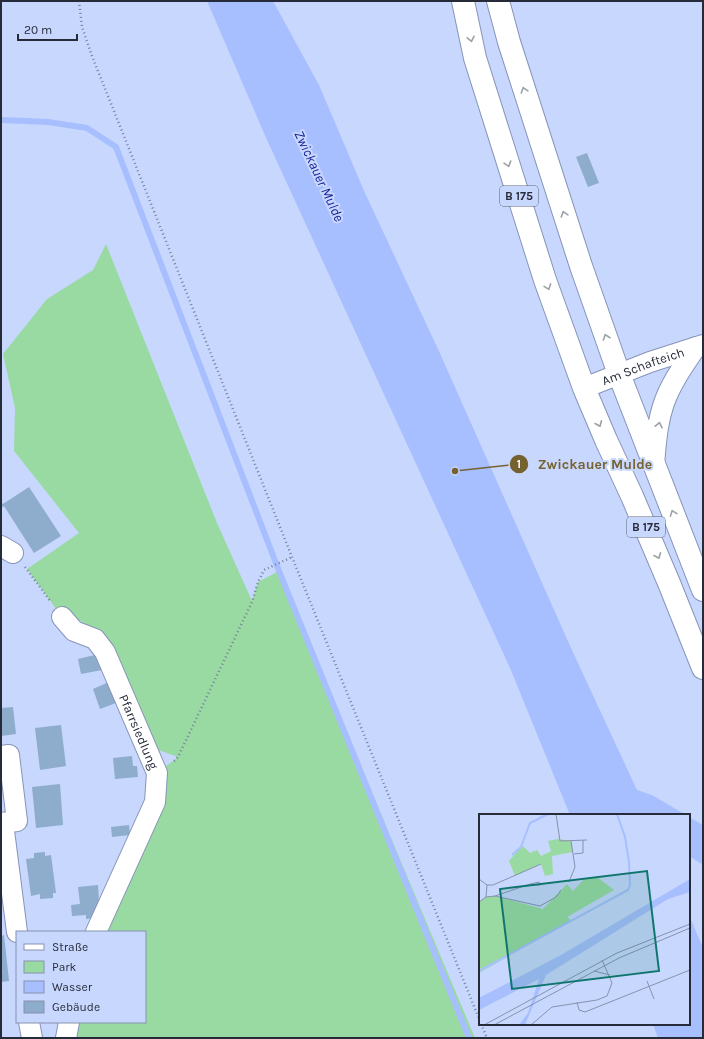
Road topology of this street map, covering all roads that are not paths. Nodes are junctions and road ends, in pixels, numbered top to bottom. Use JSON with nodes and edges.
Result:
{"nodes":[{"id":1,"x":463,"y":1,"type":"edge"},
{"id":2,"x":498,"y":1,"type":"edge"},
{"id":3,"x":699,"y":346,"type":"edge"},
{"id":4,"x":619,"y":374,"type":"junction"},
{"id":5,"x":584,"y":388,"type":"junction"},
{"id":6,"x":654,"y":464,"type":"junction"},
{"id":7,"x":703,"y":590,"type":"edge"},
{"id":8,"x":62,"y":617,"type":"road end"},
{"id":9,"x":703,"y":668,"type":"edge"},
{"id":10,"x":1,"y":756,"type":"edge"},
{"id":11,"x":2,"y":823,"type":"edge"},
{"id":12,"x":17,"y":931,"type":"edge"},
{"id":13,"x":96,"y":931,"type":"edge"},
{"id":14,"x":29,"y":1023,"type":"edge"},
{"id":15,"x":69,"y":1023,"type":"edge"},
{"id":16,"x":32,"y":1038,"type":"edge"},
{"id":17,"x":66,"y":1038,"type":"edge"}],
"edges":[{"from":1,"to":5,"type":"main road","number":"B 175","one_way":true},
{"from":4,"to":2,"type":"main road","number":"B 175","one_way":true},
{"from":3,"to":4,"type":"street","name":"Am Schafteich"},
{"from":6,"to":3,"type":"street","one_way":true},
{"from":4,"to":5,"type":"street","name":"Am Schafteich"},
{"from":4,"to":6,"type":"main road","number":"B 175"},
{"from":5,"to":9,"type":"main road","number":"B 175","one_way":true},
{"from":7,"to":6,"type":"main road","number":"B 175","one_way":true},
{"from":8,"to":13,"type":"street","name":"Pfarrsiedlung"},
{"from":10,"to":11,"type":"street"},
{"from":11,"to":12,"type":"street"},
{"from":14,"to":16,"type":"street"},
{"from":15,"to":17,"type":"street"}]}
